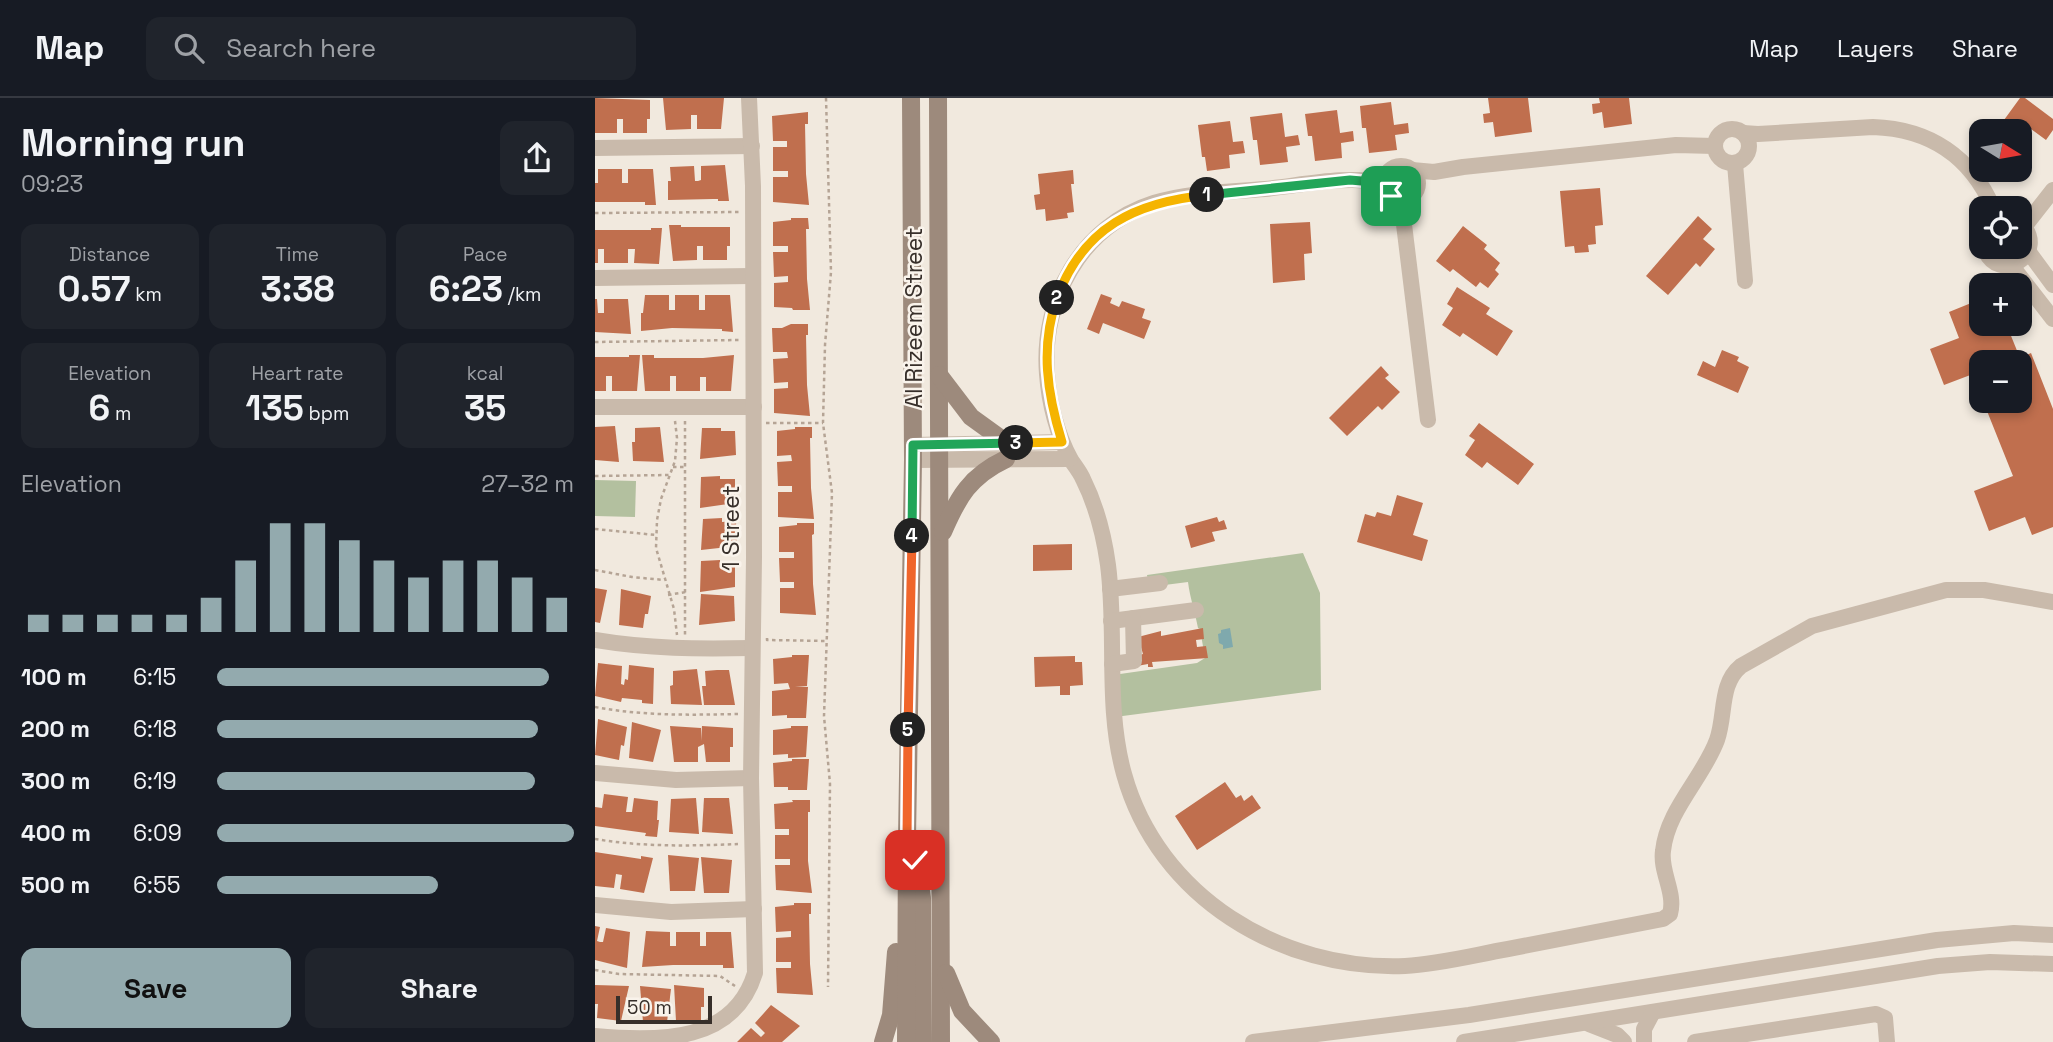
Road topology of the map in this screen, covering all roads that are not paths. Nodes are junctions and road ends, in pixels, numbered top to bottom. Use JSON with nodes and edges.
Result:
{"nodes":[{"id":1,"x":749,"y":98,"type":"edge"},
{"id":2,"x":911,"y":98,"type":"edge"},
{"id":3,"x":938,"y":98,"type":"edge"},
{"id":4,"x":1746,"y":141,"type":"junction"},
{"id":5,"x":752,"y":146,"type":"junction"},
{"id":6,"x":1714,"y":146,"type":"junction"},
{"id":7,"x":595,"y":148,"type":"edge"},
{"id":8,"x":1735,"y":163,"type":"junction"},
{"id":9,"x":1412,"y":170,"type":"junction"},
{"id":10,"x":1441,"y":171,"type":"junction"},
{"id":11,"x":1385,"y":183,"type":"junction"},
{"id":12,"x":1417,"y":187,"type":"junction"},
{"id":13,"x":2053,"y":190,"type":"edge"},
{"id":14,"x":1988,"y":196,"type":"edge"},
{"id":15,"x":1401,"y":200,"type":"junction"},
{"id":16,"x":2032,"y":214,"type":"edge"},
{"id":17,"x":2032,"y":256,"type":"edge"},
{"id":18,"x":1991,"y":259,"type":"edge"},
{"id":19,"x":2023,"y":259,"type":"edge"},
{"id":20,"x":2011,"y":265,"type":"junction"},
{"id":21,"x":751,"y":276,"type":"junction"},
{"id":22,"x":595,"y":278,"type":"edge"},
{"id":23,"x":1745,"y":281,"type":"dead end"},
{"id":24,"x":2053,"y":285,"type":"edge"},
{"id":25,"x":2053,"y":319,"type":"edge"},
{"id":26,"x":939,"y":375,"type":"junction"},
{"id":27,"x":595,"y":407,"type":"edge"},
{"id":28,"x":754,"y":407,"type":"junction"},
{"id":29,"x":1429,"y":420,"type":"dead end"},
{"id":30,"x":1062,"y":442,"type":"junction"},
{"id":31,"x":1007,"y":451,"type":"junction"},
{"id":32,"x":913,"y":452,"type":"junction"},
{"id":33,"x":938,"y":452,"type":"junction"},
{"id":34,"x":1070,"y":459,"type":"junction"},
{"id":35,"x":940,"y":538,"type":"junction"},
{"id":36,"x":1160,"y":583,"type":"dead end"},
{"id":37,"x":1110,"y":589,"type":"junction"},
{"id":38,"x":2053,"y":602,"type":"edge"},
{"id":39,"x":1196,"y":610,"type":"dead end"},
{"id":40,"x":1133,"y":618,"type":"junction"},
{"id":41,"x":1111,"y":621,"type":"junction"},
{"id":42,"x":595,"y":640,"type":"edge"},
{"id":43,"x":752,"y":648,"type":"junction"},
{"id":44,"x":1111,"y":664,"type":"junction"},
{"id":45,"x":595,"y":773,"type":"edge"},
{"id":46,"x":751,"y":778,"type":"junction"},
{"id":47,"x":907,"y":839,"type":"junction"},
{"id":48,"x":595,"y":905,"type":"edge"},
{"id":49,"x":754,"y":909,"type":"junction"},
{"id":50,"x":906,"y":934,"type":"junction"},
{"id":51,"x":2053,"y":935,"type":"edge"},
{"id":52,"x":940,"y":956,"type":"junction"},
{"id":53,"x":2053,"y":964,"type":"edge"},
{"id":54,"x":1653,"y":1012,"type":"junction"},
{"id":55,"x":1587,"y":1023,"type":"junction"},
{"id":56,"x":595,"y":1036,"type":"edge"},
{"id":57,"x":883,"y":1042,"type":"edge"},
{"id":58,"x":906,"y":1042,"type":"edge"},
{"id":59,"x":923,"y":1042,"type":"edge"},
{"id":60,"x":941,"y":1042,"type":"edge"},
{"id":61,"x":991,"y":1042,"type":"edge"},
{"id":62,"x":1253,"y":1042,"type":"edge"},
{"id":63,"x":1465,"y":1042,"type":"edge"},
{"id":64,"x":1623,"y":1042,"type":"edge"},
{"id":65,"x":1644,"y":1042,"type":"edge"},
{"id":66,"x":1695,"y":1042,"type":"edge"},
{"id":67,"x":1887,"y":1042,"type":"edge"}],
"edges":[{"from":1,"to":5,"type":"street","name":"1 Street"},
{"from":2,"to":32,"type":"street","name":"Al Rizeem Street"},
{"from":3,"to":26,"type":"street","name":"Al Rizeem Street"},
{"from":4,"to":6,"type":"street"},
{"from":4,"to":8,"type":"street"},
{"from":4,"to":14,"type":"street"},
{"from":5,"to":7,"type":"street"},
{"from":5,"to":21,"type":"street","name":"1 Street"},
{"from":6,"to":8,"type":"street"},
{"from":6,"to":10,"type":"street"},
{"from":8,"to":23,"type":"street"},
{"from":9,"to":10,"type":"street"},
{"from":9,"to":11,"type":"street"},
{"from":9,"to":12,"type":"street"},
{"from":10,"to":12,"type":"street"},
{"from":11,"to":15,"type":"street"},
{"from":11,"to":30,"type":"street"},
{"from":12,"to":15,"type":"street"},
{"from":13,"to":16,"type":"street"},
{"from":15,"to":29,"type":"street"},
{"from":17,"to":24,"type":"street"},
{"from":18,"to":20,"type":"street"},
{"from":19,"to":20,"type":"street"},
{"from":20,"to":25,"type":"street"},
{"from":21,"to":22,"type":"street"},
{"from":21,"to":28,"type":"street","name":"1 Street"},
{"from":26,"to":31,"type":"street"},
{"from":26,"to":33,"type":"street","name":"Al Rizeem Street"},
{"from":27,"to":28,"type":"street"},
{"from":28,"to":43,"type":"street","name":"1 Street"},
{"from":30,"to":31,"type":"street"},
{"from":30,"to":34,"type":"street"},
{"from":31,"to":33,"type":"street"},
{"from":31,"to":34,"type":"street"},
{"from":31,"to":35,"type":"street"},
{"from":32,"to":33,"type":"street"},
{"from":32,"to":47,"type":"street","name":"Al Rizeem Street"},
{"from":33,"to":35,"type":"street","name":"Al Rizeem Street"},
{"from":34,"to":37,"type":"street"},
{"from":35,"to":52,"type":"street","name":"Al Rizeem Street"},
{"from":36,"to":37,"type":"street"},
{"from":37,"to":41,"type":"street"},
{"from":38,"to":44,"type":"street"},
{"from":39,"to":40,"type":"street"},
{"from":40,"to":41,"type":"street"},
{"from":40,"to":44,"type":"street"},
{"from":41,"to":44,"type":"street"},
{"from":42,"to":43,"type":"street"},
{"from":43,"to":46,"type":"street","name":"1 Street"},
{"from":45,"to":46,"type":"street"},
{"from":46,"to":49,"type":"street","name":"1 Street"},
{"from":47,"to":50,"type":"street","name":"Al Rizeem Street"},
{"from":47,"to":59,"type":"street"},
{"from":48,"to":49,"type":"street"},
{"from":49,"to":56,"type":"street","name":"1 Street"},
{"from":50,"to":57,"type":"street"},
{"from":50,"to":58,"type":"street","name":"Al Rizeem Street"},
{"from":51,"to":62,"type":"street"},
{"from":52,"to":60,"type":"street","name":"Al Rizeem Street"},
{"from":52,"to":61,"type":"street"},
{"from":53,"to":54,"type":"street"},
{"from":54,"to":55,"type":"street"},
{"from":54,"to":65,"type":"street"},
{"from":55,"to":63,"type":"street"},
{"from":55,"to":64,"type":"street"},
{"from":66,"to":67,"type":"street"}]}
